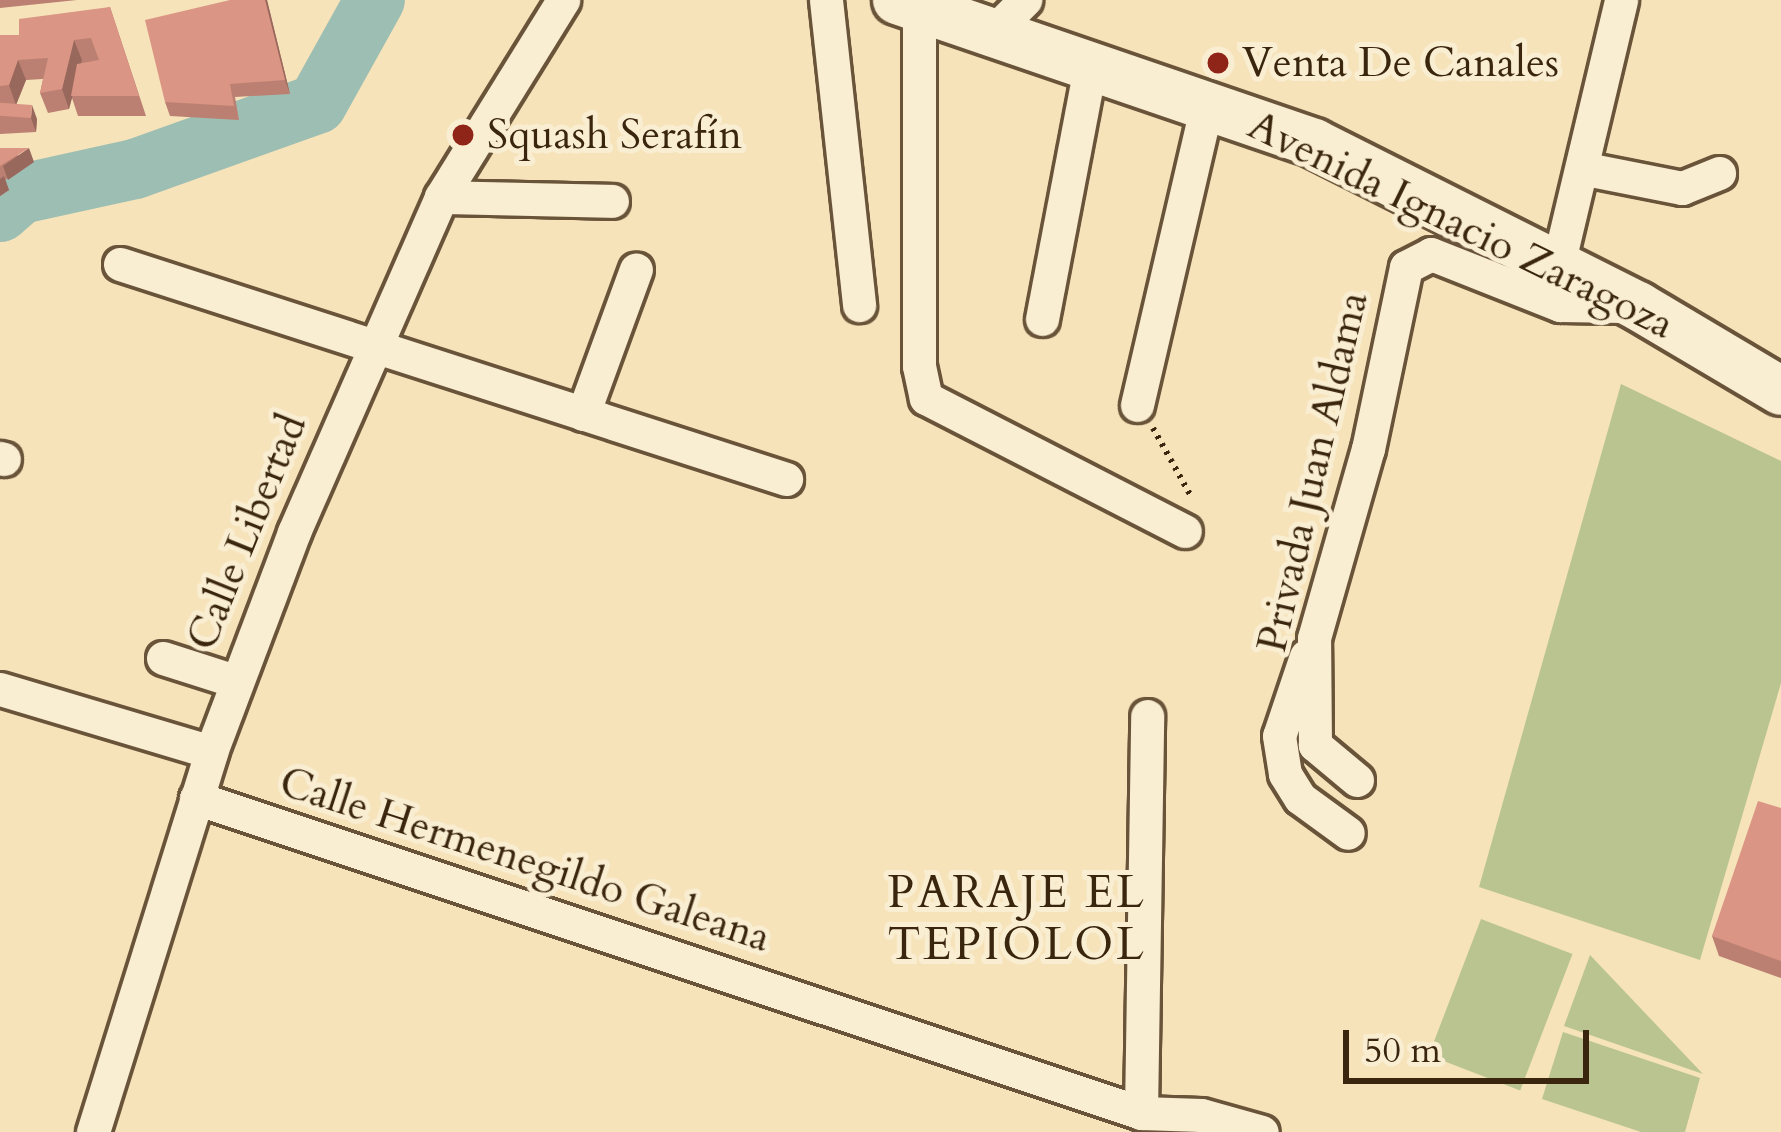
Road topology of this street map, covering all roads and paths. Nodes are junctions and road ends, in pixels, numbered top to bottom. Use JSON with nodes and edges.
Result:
{"nodes":[{"id":1,"x":563,"y":0,"type":"edge"},
{"id":2,"x":826,"y":0,"type":"edge"},
{"id":3,"x":1621,"y":0,"type":"edge"},
{"id":4,"x":908,"y":3,"type":"edge"},
{"id":5,"x":1011,"y":14,"type":"edge"},
{"id":6,"x":1090,"y":61,"type":"junction"},
{"id":7,"x":1207,"y":105,"type":"junction"},
{"id":8,"x":1586,"y":169,"type":"junction"},
{"id":9,"x":1719,"y":173,"type":"dead end"},
{"id":10,"x":441,"y":197,"type":"junction"},
{"id":11,"x":612,"y":201,"type":"dead end"},
{"id":12,"x":120,"y":264,"type":"dead end"},
{"id":13,"x":1558,"y":265,"type":"junction"},
{"id":14,"x":636,"y":269,"type":"dead end"},
{"id":15,"x":859,"y":305,"type":"dead end"},
{"id":16,"x":1638,"y":306,"type":"junction"},
{"id":17,"x":1042,"y":320,"type":"dead end"},
{"id":18,"x":375,"y":341,"type":"junction"},
{"id":19,"x":1781,"y":391,"type":"edge"},
{"id":20,"x":1138,"y":405,"type":"joint"},
{"id":21,"x":584,"y":414,"type":"junction"},
{"id":22,"x":786,"y":479,"type":"dead end"},
{"id":23,"x":1194,"y":489,"type":"dead end"},
{"id":24,"x":1185,"y":531,"type":"dead end"},
{"id":25,"x":1314,"y":638,"type":"junction"},
{"id":26,"x":163,"y":658,"type":"dead end"},
{"id":27,"x":235,"y":681,"type":"junction"},
{"id":28,"x":0,"y":689,"type":"edge"},
{"id":29,"x":1147,"y":716,"type":"dead end"},
{"id":30,"x":211,"y":752,"type":"junction"},
{"id":31,"x":1357,"y":780,"type":"dead end"},
{"id":32,"x":196,"y":798,"type":"junction"},
{"id":33,"x":1348,"y":833,"type":"dead end"},
{"id":34,"x":1141,"y":1113,"type":"junction"},
{"id":35,"x":1199,"y":1124,"type":"edge"},
{"id":36,"x":93,"y":1132,"type":"edge"},
{"id":37,"x":1262,"y":1132,"type":"edge"}],
"edges":[{"from":1,"to":10,"type":"street","name":"Calle Libertad"},
{"from":2,"to":15,"type":"street"},
{"from":3,"to":8,"type":"street"},
{"from":4,"to":5,"type":"street","name":"Avenida Ignacio Zaragoza"},
{"from":4,"to":24,"type":"street"},
{"from":5,"to":6,"type":"street","name":"Avenida Ignacio Zaragoza"},
{"from":6,"to":7,"type":"street","name":"Avenida Ignacio Zaragoza"},
{"from":6,"to":17,"type":"street"},
{"from":7,"to":13,"type":"street","name":"Avenida Ignacio Zaragoza"},
{"from":7,"to":20,"type":"street"},
{"from":8,"to":9,"type":"street"},
{"from":8,"to":13,"type":"street"},
{"from":10,"to":11,"type":"street"},
{"from":10,"to":18,"type":"street","name":"Calle Libertad"},
{"from":12,"to":18,"type":"street"},
{"from":13,"to":16,"type":"street","name":"Avenida Ignacio Zaragoza"},
{"from":14,"to":21,"type":"street"},
{"from":16,"to":19,"type":"street","name":"Avenida Ignacio Zaragoza"},
{"from":16,"to":25,"type":"street","name":"Privada Juan Aldama"},
{"from":18,"to":21,"type":"street"},
{"from":18,"to":27,"type":"street","name":"Calle Libertad"},
{"from":20,"to":23,"type":"path"},
{"from":21,"to":22,"type":"street"},
{"from":25,"to":31,"type":"street","name":"Privada Juan Aldama"},
{"from":25,"to":33,"type":"street"},
{"from":26,"to":27,"type":"street"},
{"from":27,"to":30,"type":"street","name":"Calle Libertad"},
{"from":28,"to":30,"type":"street"},
{"from":29,"to":34,"type":"street"},
{"from":30,"to":32,"type":"street","name":"Calle Libertad"},
{"from":32,"to":34,"type":"street","name":"Calle Hermenegildo Galeana"},
{"from":32,"to":36,"type":"street","name":"Calle Libertad"},
{"from":34,"to":35,"type":"street","name":"Calle Hermenegildo Galeana"},
{"from":35,"to":37,"type":"street","name":"Calle Hermenegildo Galeana"}]}
